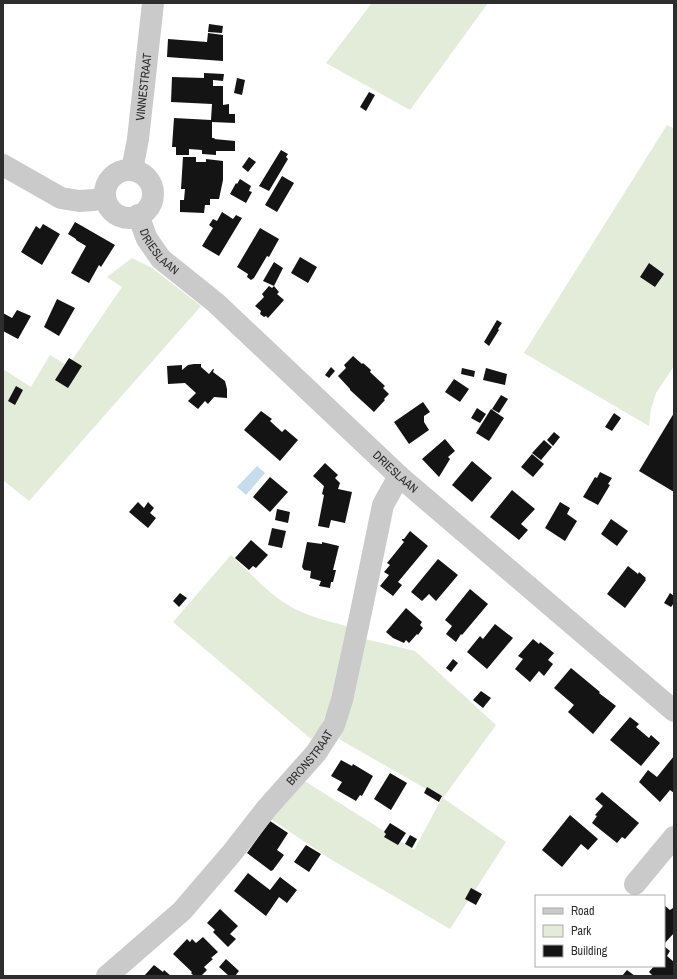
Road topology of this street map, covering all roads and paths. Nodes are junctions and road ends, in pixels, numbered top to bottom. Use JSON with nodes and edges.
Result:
{"nodes":[{"id":1,"x":153,"y":3,"type":"edge"},
{"id":2,"x":3,"y":165,"type":"edge"},
{"id":3,"x":132,"y":170,"type":"junction"},
{"id":4,"x":105,"y":197,"type":"junction"},
{"id":5,"x":138,"y":215,"type":"junction"},
{"id":6,"x":399,"y":476,"type":"junction"},
{"id":7,"x":674,"y":711,"type":"edge"},
{"id":8,"x":674,"y":837,"type":"edge"},
{"id":9,"x":635,"y":884,"type":"dead end"},
{"id":10,"x":107,"y":976,"type":"edge"}],
"edges":[{"from":1,"to":3,"type":"street","name":"VINNESTRAAT"},
{"from":2,"to":4,"type":"street"},
{"from":3,"to":4,"type":"street"},
{"from":3,"to":5,"type":"street"},
{"from":4,"to":5,"type":"street"},
{"from":5,"to":6,"type":"street","name":"DRIESLAAN"},
{"from":6,"to":7,"type":"street","name":"DRIESLAAN"},
{"from":6,"to":10,"type":"street","name":"BRONSTRAAT"},
{"from":8,"to":9,"type":"street"}]}
